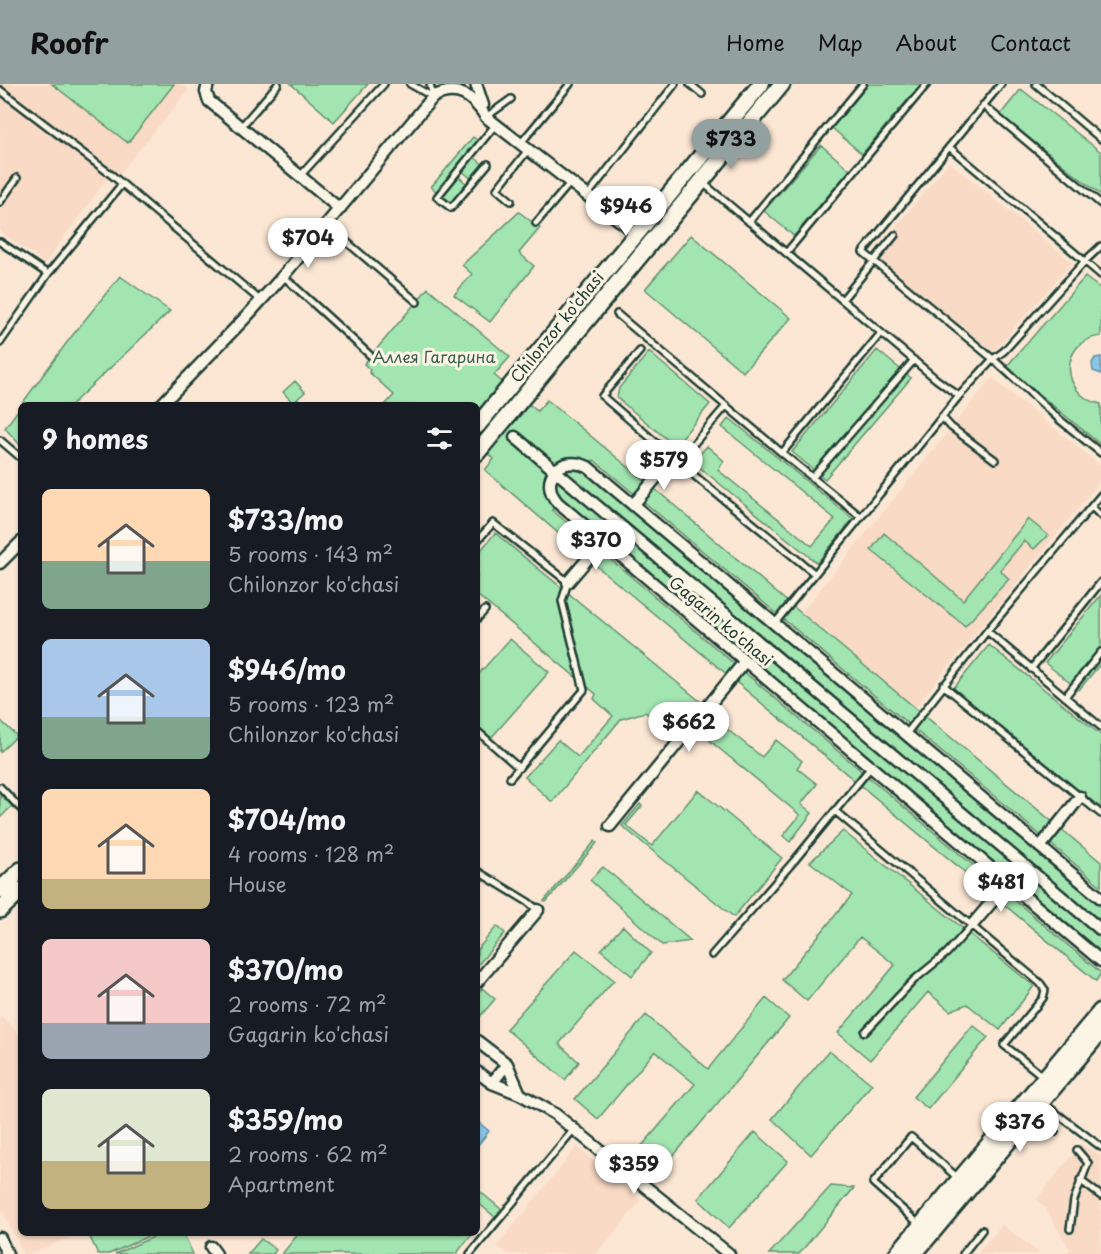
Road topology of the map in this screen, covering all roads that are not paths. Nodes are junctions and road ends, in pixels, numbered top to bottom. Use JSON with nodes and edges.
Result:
{"nodes":[{"id":1,"x":208,"y":84,"type":"edge"},
{"id":2,"x":278,"y":84,"type":"edge"},
{"id":3,"x":384,"y":84,"type":"edge"},
{"id":4,"x":410,"y":84,"type":"edge"},
{"id":5,"x":429,"y":84,"type":"edge"},
{"id":6,"x":476,"y":84,"type":"edge"},
{"id":7,"x":570,"y":84,"type":"edge"},
{"id":8,"x":675,"y":84,"type":"edge"},
{"id":9,"x":690,"y":84,"type":"edge"},
{"id":10,"x":761,"y":84,"type":"edge"},
{"id":11,"x":782,"y":84,"type":"edge"},
{"id":12,"x":863,"y":84,"type":"edge"},
{"id":13,"x":927,"y":84,"type":"edge"},
{"id":14,"x":1000,"y":84,"type":"edge"},
{"id":15,"x":1036,"y":84,"type":"edge"},
{"id":16,"x":0,"y":90,"type":"edge"},
{"id":17,"x":464,"y":91,"type":"junction"},
{"id":18,"x":702,"y":94,"type":"dead end"},
{"id":19,"x":433,"y":97,"type":"junction"},
{"id":20,"x":511,"y":99,"type":"dead end"},
{"id":21,"x":983,"y":105,"type":"junction"},
{"id":22,"x":486,"y":117,"type":"junction"},
{"id":23,"x":496,"y":124,"type":"junction"},
{"id":24,"x":241,"y":127,"type":"junction"},
{"id":25,"x":1101,"y":139,"type":"edge"},
{"id":26,"x":524,"y":147,"type":"junction"},
{"id":27,"x":950,"y":147,"type":"junction"},
{"id":28,"x":488,"y":164,"type":"dead end"},
{"id":29,"x":300,"y":176,"type":"junction"},
{"id":30,"x":17,"y":178,"type":"dead end"},
{"id":31,"x":700,"y":181,"type":"junction"},
{"id":32,"x":570,"y":183,"type":"junction"},
{"id":33,"x":122,"y":184,"type":"junction"},
{"id":34,"x":587,"y":196,"type":"junction"},
{"id":35,"x":511,"y":201,"type":"dead end"},
{"id":36,"x":0,"y":202,"type":"edge"},
{"id":37,"x":1101,"y":204,"type":"edge"},
{"id":38,"x":340,"y":209,"type":"junction"},
{"id":39,"x":749,"y":222,"type":"junction"},
{"id":40,"x":536,"y":223,"type":"dead end"},
{"id":41,"x":327,"y":225,"type":"junction"},
{"id":42,"x":895,"y":235,"type":"dead end"},
{"id":43,"x":642,"y":238,"type":"junction"},
{"id":44,"x":0,"y":242,"type":"edge"},
{"id":45,"x":1101,"y":246,"type":"edge"},
{"id":46,"x":786,"y":253,"type":"junction"},
{"id":47,"x":873,"y":260,"type":"junction"},
{"id":48,"x":1085,"y":261,"type":"junction"},
{"id":49,"x":48,"y":274,"type":"junction"},
{"id":50,"x":1101,"y":275,"type":"edge"},
{"id":51,"x":283,"y":276,"type":"junction"},
{"id":52,"x":842,"y":300,"type":"junction"},
{"id":53,"x":261,"y":301,"type":"junction"},
{"id":54,"x":417,"y":302,"type":"dead end"},
{"id":55,"x":617,"y":314,"type":"dead end"},
{"id":56,"x":881,"y":333,"type":"junction"},
{"id":57,"x":0,"y":342,"type":"edge"},
{"id":58,"x":640,"y":351,"type":"dead end"},
{"id":59,"x":371,"y":356,"type":"dead end"},
{"id":60,"x":993,"y":359,"type":"junction"},
{"id":61,"x":914,"y":360,"type":"junction"},
{"id":62,"x":959,"y":396,"type":"junction"},
{"id":63,"x":164,"y":402,"type":"edge"},
{"id":64,"x":726,"y":406,"type":"junction"},
{"id":65,"x":942,"y":417,"type":"junction"},
{"id":66,"x":480,"y":423,"type":"edge"},
{"id":67,"x":515,"y":436,"type":"dead end"},
{"id":68,"x":0,"y":440,"type":"edge"},
{"id":69,"x":480,"y":449,"type":"edge"},
{"id":70,"x":782,"y":453,"type":"junction"},
{"id":71,"x":1101,"y":453,"type":"edge"},
{"id":72,"x":18,"y":455,"type":"edge"},
{"id":73,"x":676,"y":460,"type":"junction"},
{"id":74,"x":995,"y":460,"type":"dead end"},
{"id":75,"x":555,"y":471,"type":"junction"},
{"id":76,"x":812,"y":478,"type":"junction"},
{"id":77,"x":1101,"y":495,"type":"edge"},
{"id":78,"x":633,"y":505,"type":"junction"},
{"id":79,"x":1092,"y":507,"type":"junction"},
{"id":80,"x":1101,"y":516,"type":"edge"},
{"id":81,"x":861,"y":517,"type":"junction"},
{"id":82,"x":480,"y":538,"type":"edge"},
{"id":83,"x":603,"y":541,"type":"junction"},
{"id":84,"x":18,"y":545,"type":"edge"},
{"id":85,"x":0,"y":562,"type":"edge"},
{"id":86,"x":815,"y":574,"type":"junction"},
{"id":87,"x":568,"y":582,"type":"junction"},
{"id":88,"x":1101,"y":582,"type":"edge"},
{"id":89,"x":485,"y":610,"type":"dead end"},
{"id":90,"x":480,"y":616,"type":"edge"},
{"id":91,"x":774,"y":624,"type":"junction"},
{"id":92,"x":987,"y":631,"type":"junction"},
{"id":93,"x":1101,"y":652,"type":"edge"},
{"id":94,"x":745,"y":661,"type":"junction"},
{"id":95,"x":1031,"y":669,"type":"junction"},
{"id":96,"x":943,"y":685,"type":"junction"},
{"id":97,"x":1065,"y":697,"type":"junction"},
{"id":98,"x":1101,"y":727,"type":"edge"},
{"id":99,"x":480,"y":734,"type":"edge"},
{"id":100,"x":906,"y":734,"type":"junction"},
{"id":101,"x":871,"y":767,"type":"junction"},
{"id":102,"x":519,"y":768,"type":"junction"},
{"id":103,"x":510,"y":778,"type":"dead end"},
{"id":104,"x":0,"y":788,"type":"edge"},
{"id":105,"x":1080,"y":797,"type":"junction"},
{"id":106,"x":18,"y":806,"type":"edge"},
{"id":107,"x":835,"y":811,"type":"junction"},
{"id":108,"x":1101,"y":814,"type":"edge"},
{"id":109,"x":610,"y":826,"type":"dead end"},
{"id":110,"x":1040,"y":847,"type":"junction"},
{"id":111,"x":18,"y":873,"type":"edge"},
{"id":112,"x":480,"y":873,"type":"edge"},
{"id":113,"x":1008,"y":883,"type":"junction"},
{"id":114,"x":0,"y":890,"type":"edge"},
{"id":115,"x":18,"y":893,"type":"edge"},
{"id":116,"x":1101,"y":898,"type":"edge"},
{"id":117,"x":0,"y":910,"type":"edge"},
{"id":118,"x":538,"y":910,"type":"joint"},
{"id":119,"x":973,"y":924,"type":"junction"},
{"id":120,"x":1101,"y":930,"type":"edge"},
{"id":121,"x":712,"y":955,"type":"dead end"},
{"id":122,"x":1101,"y":961,"type":"edge"},
{"id":123,"x":480,"y":978,"type":"edge"},
{"id":124,"x":1101,"y":1011,"type":"edge"},
{"id":125,"x":865,"y":1032,"type":"dead end"},
{"id":126,"x":1101,"y":1032,"type":"edge"},
{"id":127,"x":480,"y":1043,"type":"edge"},
{"id":128,"x":507,"y":1064,"type":"junction"},
{"id":129,"x":480,"y":1074,"type":"edge"},
{"id":130,"x":1044,"y":1078,"type":"junction"},
{"id":131,"x":492,"y":1083,"type":"junction"},
{"id":132,"x":520,"y":1094,"type":"junction"},
{"id":133,"x":1038,"y":1107,"type":"junction"},
{"id":134,"x":574,"y":1128,"type":"junction"},
{"id":135,"x":1055,"y":1132,"type":"dead end"},
{"id":136,"x":1101,"y":1147,"type":"edge"},
{"id":137,"x":1077,"y":1150,"type":"dead end"},
{"id":138,"x":960,"y":1179,"type":"junction"},
{"id":139,"x":1080,"y":1180,"type":"junction"},
{"id":140,"x":1101,"y":1197,"type":"edge"},
{"id":141,"x":921,"y":1226,"type":"junction"},
{"id":142,"x":1070,"y":1229,"type":"dead end"},
{"id":143,"x":982,"y":1230,"type":"dead end"},
{"id":144,"x":0,"y":1238,"type":"edge"},
{"id":145,"x":7,"y":1254,"type":"edge"},
{"id":146,"x":470,"y":1254,"type":"edge"},
{"id":147,"x":729,"y":1254,"type":"edge"},
{"id":148,"x":897,"y":1254,"type":"edge"},
{"id":149,"x":914,"y":1254,"type":"edge"},
{"id":150,"x":963,"y":1254,"type":"edge"}],
"edges":[{"from":1,"to":24,"type":"street"},
{"from":2,"to":24,"type":"lane"},
{"from":3,"to":29,"type":"lane"},
{"from":4,"to":19,"type":"lane"},
{"from":5,"to":19,"type":"lane"},
{"from":6,"to":17,"type":"street"},
{"from":6,"to":22,"type":"street"},
{"from":7,"to":26,"type":"lane"},
{"from":8,"to":34,"type":"lane"},
{"from":9,"to":18,"type":"lane"},
{"from":10,"to":43,"type":"main road","name":"Chilonzor ko'chasi"},
{"from":11,"to":31,"type":"main road","name":"Chilonzor ko'chasi"},
{"from":12,"to":39,"type":"lane"},
{"from":13,"to":46,"type":"lane"},
{"from":14,"to":21,"type":"lane"},
{"from":15,"to":25,"type":"lane"},
{"from":16,"to":33,"type":"lane"},
{"from":17,"to":19,"type":"street"},
{"from":17,"to":22,"type":"street"},
{"from":19,"to":38,"type":"street"},
{"from":20,"to":22,"type":"lane"},
{"from":21,"to":27,"type":"lane"},
{"from":21,"to":37,"type":"lane"},
{"from":22,"to":23,"type":"street"},
{"from":23,"to":26,"type":"street"},
{"from":23,"to":28,"type":"lane"},
{"from":24,"to":29,"type":"street"},
{"from":26,"to":32,"type":"street"},
{"from":26,"to":35,"type":"lane"},
{"from":27,"to":47,"type":"lane"},
{"from":27,"to":48,"type":"lane"},
{"from":29,"to":38,"type":"street"},
{"from":30,"to":36,"type":"lane"},
{"from":31,"to":39,"type":"lane"},
{"from":31,"to":43,"type":"main road","name":"Chilonzor ko'chasi"},
{"from":32,"to":34,"type":"street"},
{"from":32,"to":40,"type":"lane"},
{"from":33,"to":49,"type":"lane"},
{"from":33,"to":53,"type":"lane"},
{"from":34,"to":43,"type":"street"},
{"from":38,"to":41,"type":"street"},
{"from":39,"to":46,"type":"lane"},
{"from":41,"to":51,"type":"street"},
{"from":41,"to":54,"type":"lane"},
{"from":42,"to":47,"type":"lane"},
{"from":43,"to":66,"type":"main road","name":"Chilonzor ko'chasi"},
{"from":43,"to":69,"type":"main road","name":"Chilonzor ko'chasi"},
{"from":44,"to":49,"type":"lane"},
{"from":45,"to":48,"type":"lane"},
{"from":46,"to":52,"type":"lane"},
{"from":47,"to":52,"type":"lane"},
{"from":47,"to":60,"type":"lane"},
{"from":48,"to":50,"type":"lane"},
{"from":48,"to":60,"type":"lane"},
{"from":49,"to":57,"type":"lane"},
{"from":51,"to":53,"type":"street"},
{"from":51,"to":59,"type":"lane"},
{"from":52,"to":56,"type":"lane"},
{"from":53,"to":63,"type":"street"},
{"from":55,"to":64,"type":"lane"},
{"from":56,"to":61,"type":"lane"},
{"from":56,"to":70,"type":"lane"},
{"from":58,"to":73,"type":"lane"},
{"from":60,"to":62,"type":"lane"},
{"from":60,"to":71,"type":"lane"},
{"from":61,"to":62,"type":"lane"},
{"from":61,"to":76,"type":"lane"},
{"from":62,"to":65,"type":"lane"},
{"from":64,"to":70,"type":"lane"},
{"from":64,"to":73,"type":"lane"},
{"from":65,"to":74,"type":"lane"},
{"from":65,"to":81,"type":"lane"},
{"from":67,"to":75,"type":"street"},
{"from":68,"to":72,"type":"lane"},
{"from":70,"to":76,"type":"lane"},
{"from":73,"to":78,"type":"street"},
{"from":73,"to":86,"type":"lane"},
{"from":75,"to":78,"type":"street","name":"Gagarin ko'chasi"},
{"from":75,"to":83,"type":"street","name":"Gagarin ko'chasi"},
{"from":75,"to":120,"type":"street"},
{"from":76,"to":81,"type":"lane"},
{"from":77,"to":79,"type":"lane"},
{"from":78,"to":91,"type":"street","name":"Gagarin ko'chasi"},
{"from":79,"to":80,"type":"lane"},
{"from":79,"to":92,"type":"lane"},
{"from":81,"to":86,"type":"lane"},
{"from":82,"to":87,"type":"lane"},
{"from":83,"to":87,"type":"street"},
{"from":83,"to":94,"type":"street","name":"Gagarin ko'chasi"},
{"from":84,"to":85,"type":"street"},
{"from":86,"to":91,"type":"lane"},
{"from":87,"to":102,"type":"lane"},
{"from":88,"to":95,"type":"lane"},
{"from":89,"to":90,"type":"lane"},
{"from":91,"to":100,"type":"street","name":"Gagarin ko'chasi"},
{"from":92,"to":95,"type":"lane"},
{"from":92,"to":96,"type":"lane"},
{"from":93,"to":97,"type":"lane"},
{"from":94,"to":101,"type":"street","name":"Gagarin ko'chasi"},
{"from":94,"to":109,"type":"street"},
{"from":95,"to":97,"type":"lane"},
{"from":96,"to":100,"type":"lane"},
{"from":96,"to":105,"type":"lane"},
{"from":97,"to":98,"type":"lane"},
{"from":99,"to":102,"type":"lane"},
{"from":100,"to":110,"type":"street","name":"Gagarin ko'chasi"},
{"from":101,"to":107,"type":"lane"},
{"from":101,"to":113,"type":"street","name":"Gagarin ko'chasi"},
{"from":102,"to":103,"type":"lane"},
{"from":104,"to":106,"type":"lane"},
{"from":105,"to":108,"type":"lane"},
{"from":105,"to":110,"type":"street"},
{"from":107,"to":119,"type":"lane"},
{"from":107,"to":121,"type":"lane"},
{"from":110,"to":116,"type":"street","name":"Gagarin ko'chasi"},
{"from":111,"to":114,"type":"main road"},
{"from":112,"to":118,"type":"lane"},
{"from":113,"to":119,"type":"street"},
{"from":113,"to":122,"type":"street","name":"Gagarin ko'chasi"},
{"from":115,"to":117,"type":"main road"},
{"from":118,"to":123,"type":"street"},
{"from":119,"to":125,"type":"lane"},
{"from":119,"to":130,"type":"lane"},
{"from":124,"to":130,"type":"main road"},
{"from":126,"to":133,"type":"main road"},
{"from":127,"to":128,"type":"street"},
{"from":128,"to":131,"type":"street"},
{"from":128,"to":132,"type":"street"},
{"from":129,"to":131,"type":"street"},
{"from":130,"to":138,"type":"main road"},
{"from":131,"to":132,"type":"street"},
{"from":132,"to":134,"type":"street"},
{"from":133,"to":135,"type":"lane"},
{"from":133,"to":136,"type":"lane"},
{"from":133,"to":149,"type":"main road"},
{"from":134,"to":146,"type":"lane"},
{"from":134,"to":147,"type":"street"},
{"from":137,"to":139,"type":"lane"},
{"from":138,"to":141,"type":"main road"},
{"from":138,"to":141,"type":"lane"},
{"from":139,"to":140,"type":"lane"},
{"from":139,"to":142,"type":"lane"},
{"from":141,"to":148,"type":"main road"},
{"from":143,"to":150,"type":"lane"},
{"from":144,"to":145,"type":"street"}]}
